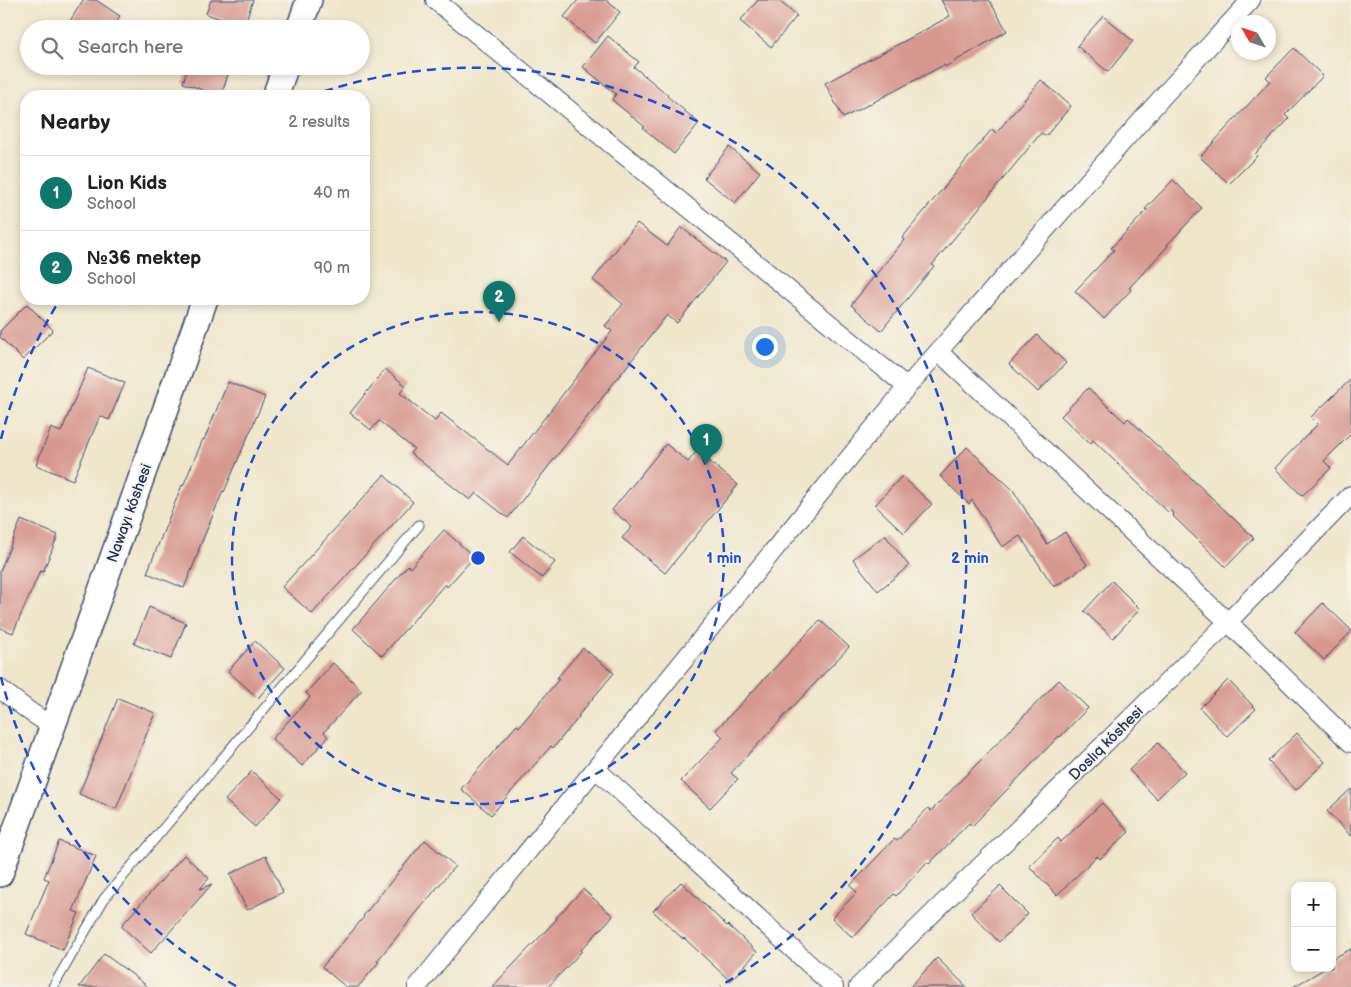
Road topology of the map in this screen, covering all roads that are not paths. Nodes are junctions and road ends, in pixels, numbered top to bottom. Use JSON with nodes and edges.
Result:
{"nodes":[{"id":1,"x":309,"y":0,"type":"edge"},
{"id":2,"x":435,"y":0,"type":"edge"},
{"id":3,"x":1251,"y":0,"type":"edge"},
{"id":4,"x":302,"y":20,"type":"edge"},
{"id":5,"x":283,"y":75,"type":"edge"},
{"id":6,"x":277,"y":90,"type":"edge"},
{"id":7,"x":202,"y":305,"type":"edge"},
{"id":8,"x":939,"y":352,"type":"junction"},
{"id":9,"x":907,"y":387,"type":"junction"},
{"id":10,"x":1351,"y":495,"type":"edge"},
{"id":11,"x":419,"y":525,"type":"dead end"},
{"id":12,"x":1228,"y":622,"type":"junction"},
{"id":13,"x":0,"y":689,"type":"edge"},
{"id":14,"x":53,"y":727,"type":"junction"},
{"id":15,"x":1351,"y":743,"type":"edge"},
{"id":16,"x":596,"y":769,"type":"junction"},
{"id":17,"x":0,"y":874,"type":"edge"},
{"id":18,"x":52,"y":987,"type":"edge"},
{"id":19,"x":417,"y":987,"type":"edge"},
{"id":20,"x":834,"y":987,"type":"edge"},
{"id":21,"x":858,"y":987,"type":"edge"}],
"edges":[{"from":1,"to":4,"type":"main road"},
{"from":2,"to":9,"type":"street"},
{"from":3,"to":8,"type":"street"},
{"from":5,"to":6,"type":"main road"},
{"from":7,"to":14,"type":"main road","name":"Nawayı kóshesi"},
{"from":8,"to":9,"type":"street"},
{"from":8,"to":12,"type":"street"},
{"from":9,"to":16,"type":"street"},
{"from":10,"to":12,"type":"street","name":"Doslıq kóshesi"},
{"from":11,"to":18,"type":"lane"},
{"from":12,"to":15,"type":"street"},
{"from":12,"to":21,"type":"street","name":"Doslıq kóshesi"},
{"from":13,"to":14,"type":"street"},
{"from":14,"to":17,"type":"main road","name":"Nawayı kóshesi"},
{"from":16,"to":19,"type":"street"},
{"from":16,"to":20,"type":"street"}]}
